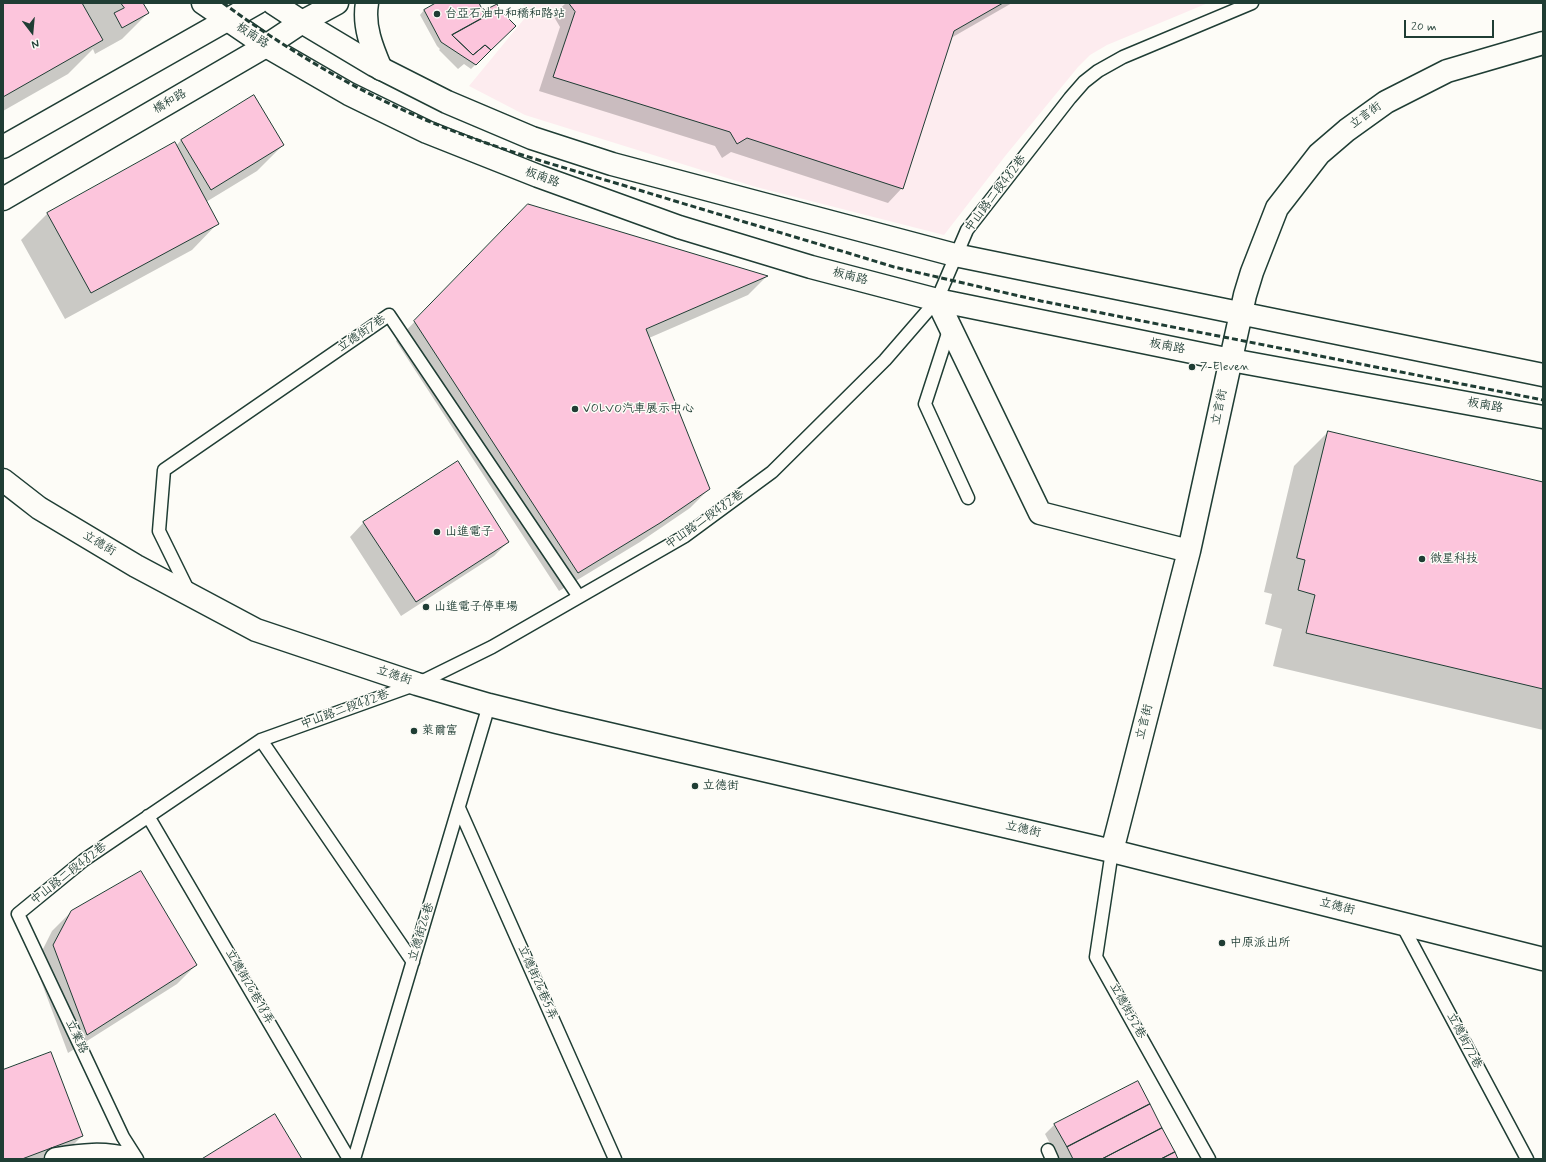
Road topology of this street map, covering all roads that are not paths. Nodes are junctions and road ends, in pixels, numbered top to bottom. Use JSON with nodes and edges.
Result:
{"nodes":[{"id":1,"x":203,"y":3,"type":"edge"},
{"id":2,"x":257,"y":3,"type":"edge"},
{"id":3,"x":273,"y":3,"type":"edge"},
{"id":4,"x":337,"y":3,"type":"edge"},
{"id":5,"x":367,"y":3,"type":"edge"},
{"id":6,"x":1252,"y":3,"type":"edge"},
{"id":7,"x":227,"y":20,"type":"junction"},
{"id":8,"x":302,"y":22,"type":"junction"},
{"id":9,"x":1543,"y":43,"type":"edge"},
{"id":10,"x":266,"y":46,"type":"junction"},
{"id":11,"x":381,"y":69,"type":"junction"},
{"id":12,"x":3,"y":147,"type":"edge"},
{"id":13,"x":3,"y":199,"type":"edge"},
{"id":14,"x":955,"y":256,"type":"junction"},
{"id":15,"x":937,"y":300,"type":"junction"},
{"id":16,"x":1242,"y":314,"type":"junction"},
{"id":17,"x":950,"y":328,"type":"junction"},
{"id":18,"x":1231,"y":360,"type":"junction"},
{"id":19,"x":1543,"y":375,"type":"edge"},
{"id":20,"x":1543,"y":417,"type":"edge"},
{"id":21,"x":3,"y":480,"type":"edge"},
{"id":22,"x":968,"y":498,"type":"dead end"},
{"id":23,"x":1189,"y":551,"type":"junction"},
{"id":24,"x":191,"y":596,"type":"junction"},
{"id":25,"x":579,"y":597,"type":"junction"},
{"id":26,"x":417,"y":684,"type":"junction"},
{"id":27,"x":490,"y":705,"type":"junction"},
{"id":28,"x":261,"y":740,"type":"junction"},
{"id":29,"x":459,"y":808,"type":"junction"},
{"id":30,"x":148,"y":816,"type":"junction"},
{"id":31,"x":1112,"y":851,"type":"junction"},
{"id":32,"x":18,"y":914,"type":"joint"},
{"id":33,"x":1401,"y":923,"type":"junction"},
{"id":34,"x":1543,"y":959,"type":"edge"},
{"id":35,"x":413,"y":962,"type":"junction"},
{"id":36,"x":56,"y":1159,"type":"edge"},
{"id":37,"x":128,"y":1159,"type":"edge"},
{"id":38,"x":138,"y":1159,"type":"edge"},
{"id":39,"x":349,"y":1159,"type":"edge"},
{"id":40,"x":354,"y":1159,"type":"edge"},
{"id":41,"x":615,"y":1159,"type":"edge"},
{"id":42,"x":1209,"y":1159,"type":"edge"},
{"id":43,"x":1527,"y":1159,"type":"edge"}],
"edges":[{"from":1,"to":7,"type":"street","name":"板南路"},
{"from":2,"to":7,"type":"street"},
{"from":3,"to":8,"type":"street"},
{"from":4,"to":8,"type":"street","name":"橋和路"},
{"from":5,"to":11,"type":"street"},
{"from":6,"to":14,"type":"lane","name":"中山路二段482巷"},
{"from":7,"to":10,"type":"street","name":"板南路"},
{"from":7,"to":12,"type":"street"},
{"from":8,"to":10,"type":"street","name":"橋和路"},
{"from":8,"to":11,"type":"street"},
{"from":9,"to":16,"type":"street","name":"立言街"},
{"from":10,"to":13,"type":"street","name":"橋和路"},
{"from":10,"to":15,"type":"street","name":"板南路"},
{"from":11,"to":14,"type":"street"},
{"from":14,"to":15,"type":"lane","name":"中山路二段482巷"},
{"from":14,"to":16,"type":"street"},
{"from":15,"to":17,"type":"street"},
{"from":15,"to":18,"type":"street","name":"板南路"},
{"from":15,"to":25,"type":"lane","name":"中山路二段482巷"},
{"from":16,"to":18,"type":"street","name":"立言街"},
{"from":16,"to":19,"type":"street"},
{"from":17,"to":22,"type":"lane"},
{"from":17,"to":23,"type":"street"},
{"from":18,"to":20,"type":"street","name":"板南路"},
{"from":18,"to":23,"type":"street","name":"立言街"},
{"from":21,"to":24,"type":"street","name":"立德街"},
{"from":23,"to":31,"type":"street","name":"立言街"},
{"from":24,"to":25,"type":"lane","name":"立德街7巷"},
{"from":24,"to":26,"type":"street","name":"立德街"},
{"from":25,"to":26,"type":"lane","name":"中山路二段482巷"},
{"from":26,"to":27,"type":"street","name":"立德街"},
{"from":26,"to":28,"type":"lane","name":"中山路二段482巷"},
{"from":27,"to":29,"type":"lane","name":"立德街26巷"},
{"from":27,"to":31,"type":"street","name":"立德街"},
{"from":28,"to":30,"type":"lane","name":"中山路二段482巷"},
{"from":28,"to":35,"type":"lane"},
{"from":29,"to":35,"type":"lane","name":"立德街26巷"},
{"from":29,"to":41,"type":"lane","name":"立德街26巷5弄"},
{"from":30,"to":32,"type":"lane","name":"中山路二段482巷"},
{"from":30,"to":39,"type":"lane","name":"立德街26巷18弄"},
{"from":31,"to":33,"type":"street","name":"立德街"},
{"from":31,"to":42,"type":"lane","name":"立德街52巷"},
{"from":32,"to":38,"type":"lane","name":"立業路"},
{"from":33,"to":34,"type":"street","name":"立德街"},
{"from":33,"to":43,"type":"lane","name":"立德街72巷"},
{"from":35,"to":40,"type":"lane","name":"立德街26巷"},
{"from":36,"to":37,"type":"street"}]}
